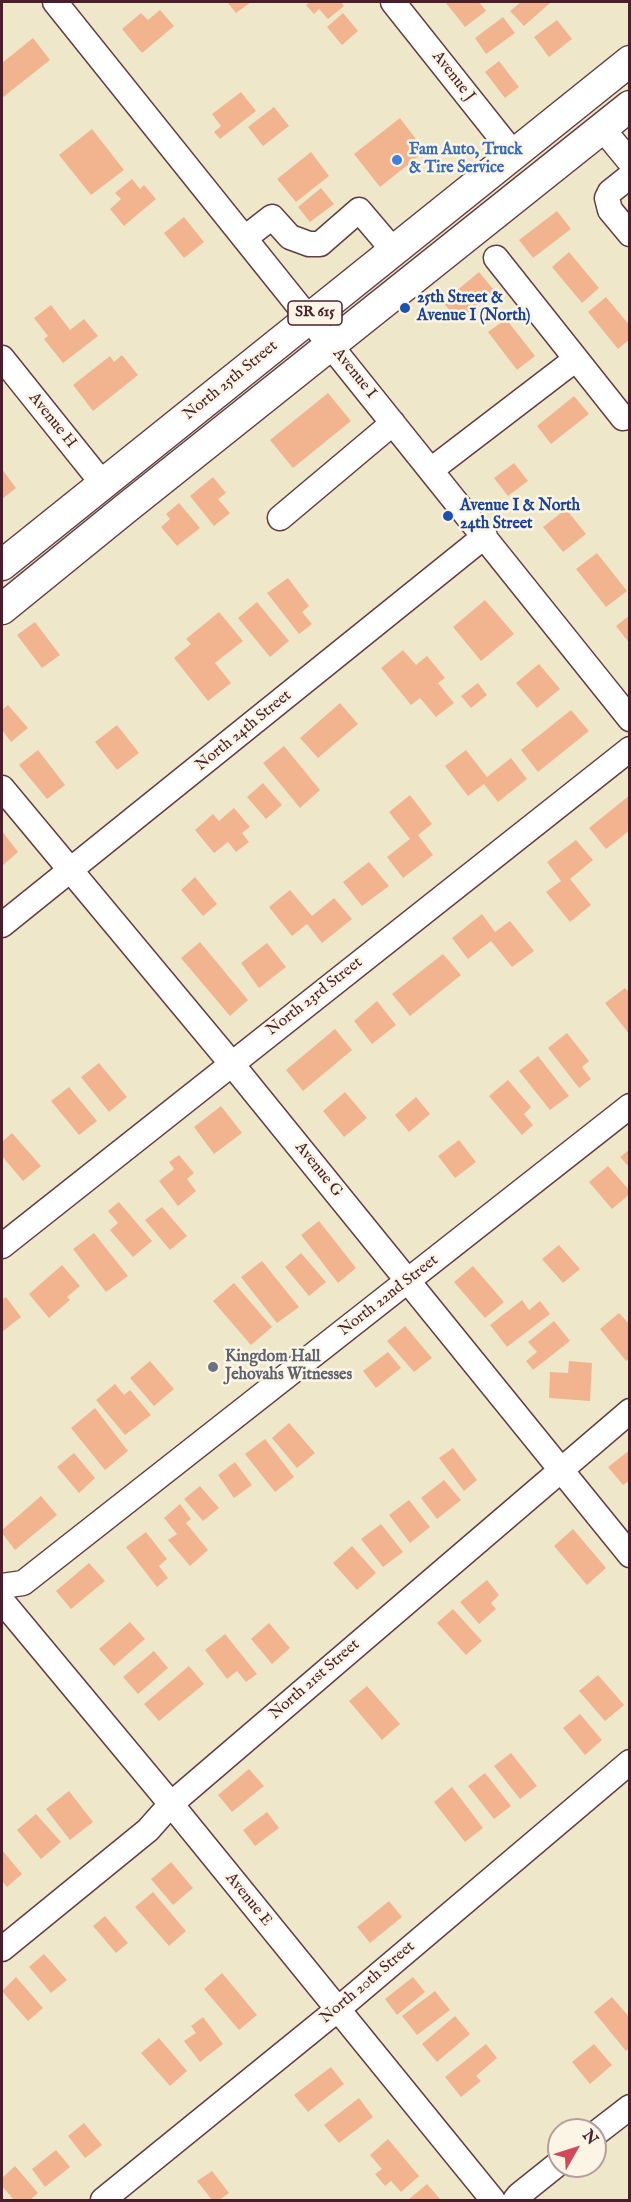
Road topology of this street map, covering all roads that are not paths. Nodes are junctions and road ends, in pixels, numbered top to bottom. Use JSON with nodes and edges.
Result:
{"nodes":[{"id":1,"x":55,"y":2,"type":"edge"},
{"id":2,"x":393,"y":2,"type":"edge"},
{"id":3,"x":630,"y":61,"type":"edge"},
{"id":4,"x":630,"y":106,"type":"edge"},
{"id":5,"x":602,"y":128,"type":"junction"},
{"id":6,"x":513,"y":153,"type":"junction"},
{"id":7,"x":630,"y":162,"type":"edge"},
{"id":8,"x":630,"y":176,"type":"edge"},
{"id":9,"x":630,"y":234,"type":"edge"},
{"id":10,"x":245,"y":238,"type":"junction"},
{"id":11,"x":393,"y":250,"type":"junction"},
{"id":12,"x":496,"y":258,"type":"dead end"},
{"id":13,"x":309,"y":318,"type":"junction"},
{"id":14,"x":331,"y":345,"type":"junction"},
{"id":15,"x":2,"y":358,"type":"edge"},
{"id":16,"x":576,"y":358,"type":"junction"},
{"id":17,"x":623,"y":418,"type":"dead end"},
{"id":18,"x":393,"y":423,"type":"junction"},
{"id":19,"x":430,"y":470,"type":"junction"},
{"id":20,"x":103,"y":484,"type":"junction"},
{"id":21,"x":61,"y":518,"type":"junction"},
{"id":22,"x":280,"y":518,"type":"dead end"},
{"id":23,"x":484,"y":536,"type":"junction"},
{"id":24,"x":2,"y":565,"type":"edge"},
{"id":25,"x":2,"y":579,"type":"edge"},
{"id":26,"x":2,"y":609,"type":"edge"},
{"id":27,"x":630,"y":719,"type":"edge"},
{"id":28,"x":630,"y":749,"type":"edge"},
{"id":29,"x":2,"y":788,"type":"edge"},
{"id":30,"x":71,"y":871,"type":"junction"},
{"id":31,"x":2,"y":925,"type":"edge"},
{"id":32,"x":231,"y":1064,"type":"junction"},
{"id":33,"x":630,"y":1106,"type":"edge"},
{"id":34,"x":2,"y":1246,"type":"edge"},
{"id":35,"x":409,"y":1281,"type":"junction"},
{"id":36,"x":630,"y":1411,"type":"edge"},
{"id":37,"x":560,"y":1469,"type":"junction"},
{"id":38,"x":630,"y":1555,"type":"edge"},
{"id":39,"x":2,"y":1586,"type":"edge"},
{"id":40,"x":2,"y":1601,"type":"edge"},
{"id":41,"x":630,"y":1762,"type":"edge"},
{"id":42,"x":171,"y":1804,"type":"junction"},
{"id":43,"x":2,"y":1949,"type":"edge"},
{"id":44,"x":337,"y":2010,"type":"junction"},
{"id":45,"x":630,"y":2107,"type":"edge"},
{"id":46,"x":607,"y":2125,"type":"edge"},
{"id":47,"x":547,"y":2173,"type":"edge"},
{"id":48,"x":103,"y":2200,"type":"edge"},
{"id":49,"x":493,"y":2200,"type":"edge"},
{"id":50,"x":516,"y":2200,"type":"edge"}],
"edges":[{"from":1,"to":10,"type":"street","name":"Avenue I"},
{"from":2,"to":6,"type":"street","name":"Avenue J"},
{"from":3,"to":6,"type":"main road","name":"North 25th Street","number":"SR 615"},
{"from":4,"to":5,"type":"main road","name":"North 25th Street","number":"SR 615"},
{"from":5,"to":7,"type":"street"},
{"from":5,"to":14,"type":"main road","name":"North 25th Street","number":"SR 615"},
{"from":6,"to":11,"type":"main road","name":"North 25th Street","number":"SR 615"},
{"from":8,"to":9,"type":"street"},
{"from":10,"to":11,"type":"street"},
{"from":10,"to":13,"type":"street","name":"Avenue I"},
{"from":11,"to":13,"type":"main road","name":"North 25th Street","number":"SR 615"},
{"from":12,"to":16,"type":"street"},
{"from":13,"to":14,"type":"street","name":"Avenue I"},
{"from":13,"to":20,"type":"main road","name":"North 25th Street","number":"SR 615"},
{"from":14,"to":18,"type":"street","name":"Avenue I"},
{"from":14,"to":26,"type":"main road","name":"North 25th Street","number":"SR 615"},
{"from":15,"to":20,"type":"street","name":"Avenue H"},
{"from":16,"to":17,"type":"street"},
{"from":16,"to":19,"type":"street"},
{"from":18,"to":19,"type":"street","name":"Avenue I"},
{"from":18,"to":22,"type":"street"},
{"from":19,"to":23,"type":"street","name":"Avenue I"},
{"from":20,"to":21,"type":"main road","name":"North 25th Street","number":"SR 615"},
{"from":21,"to":24,"type":"main road","name":"North 25th Street","number":"SR 615"},
{"from":21,"to":25,"type":"main road"},
{"from":23,"to":27,"type":"street","name":"Avenue I"},
{"from":23,"to":30,"type":"street","name":"North 24th Street"},
{"from":28,"to":32,"type":"street","name":"North 23rd Street"},
{"from":29,"to":30,"type":"street","name":"Avenue G"},
{"from":30,"to":31,"type":"street","name":"North 24th Street"},
{"from":30,"to":32,"type":"street","name":"Avenue G"},
{"from":32,"to":34,"type":"street","name":"North 23rd Street"},
{"from":32,"to":35,"type":"street","name":"Avenue G"},
{"from":33,"to":35,"type":"street","name":"North 22nd Street"},
{"from":35,"to":37,"type":"street","name":"Avenue G"},
{"from":35,"to":39,"type":"street","name":"North 22nd Street"},
{"from":36,"to":37,"type":"street","name":"North 21st Street"},
{"from":37,"to":38,"type":"street","name":"Avenue G"},
{"from":37,"to":42,"type":"street","name":"North 21st Street"},
{"from":40,"to":42,"type":"street","name":"Avenue E"},
{"from":41,"to":44,"type":"street","name":"North 20th Street"},
{"from":42,"to":43,"type":"street","name":"North 21st Street"},
{"from":42,"to":44,"type":"street","name":"Avenue E"},
{"from":44,"to":48,"type":"street","name":"North 20th Street"},
{"from":44,"to":49,"type":"street","name":"Avenue E"},
{"from":45,"to":46,"type":"street"},
{"from":47,"to":50,"type":"street"}]}
